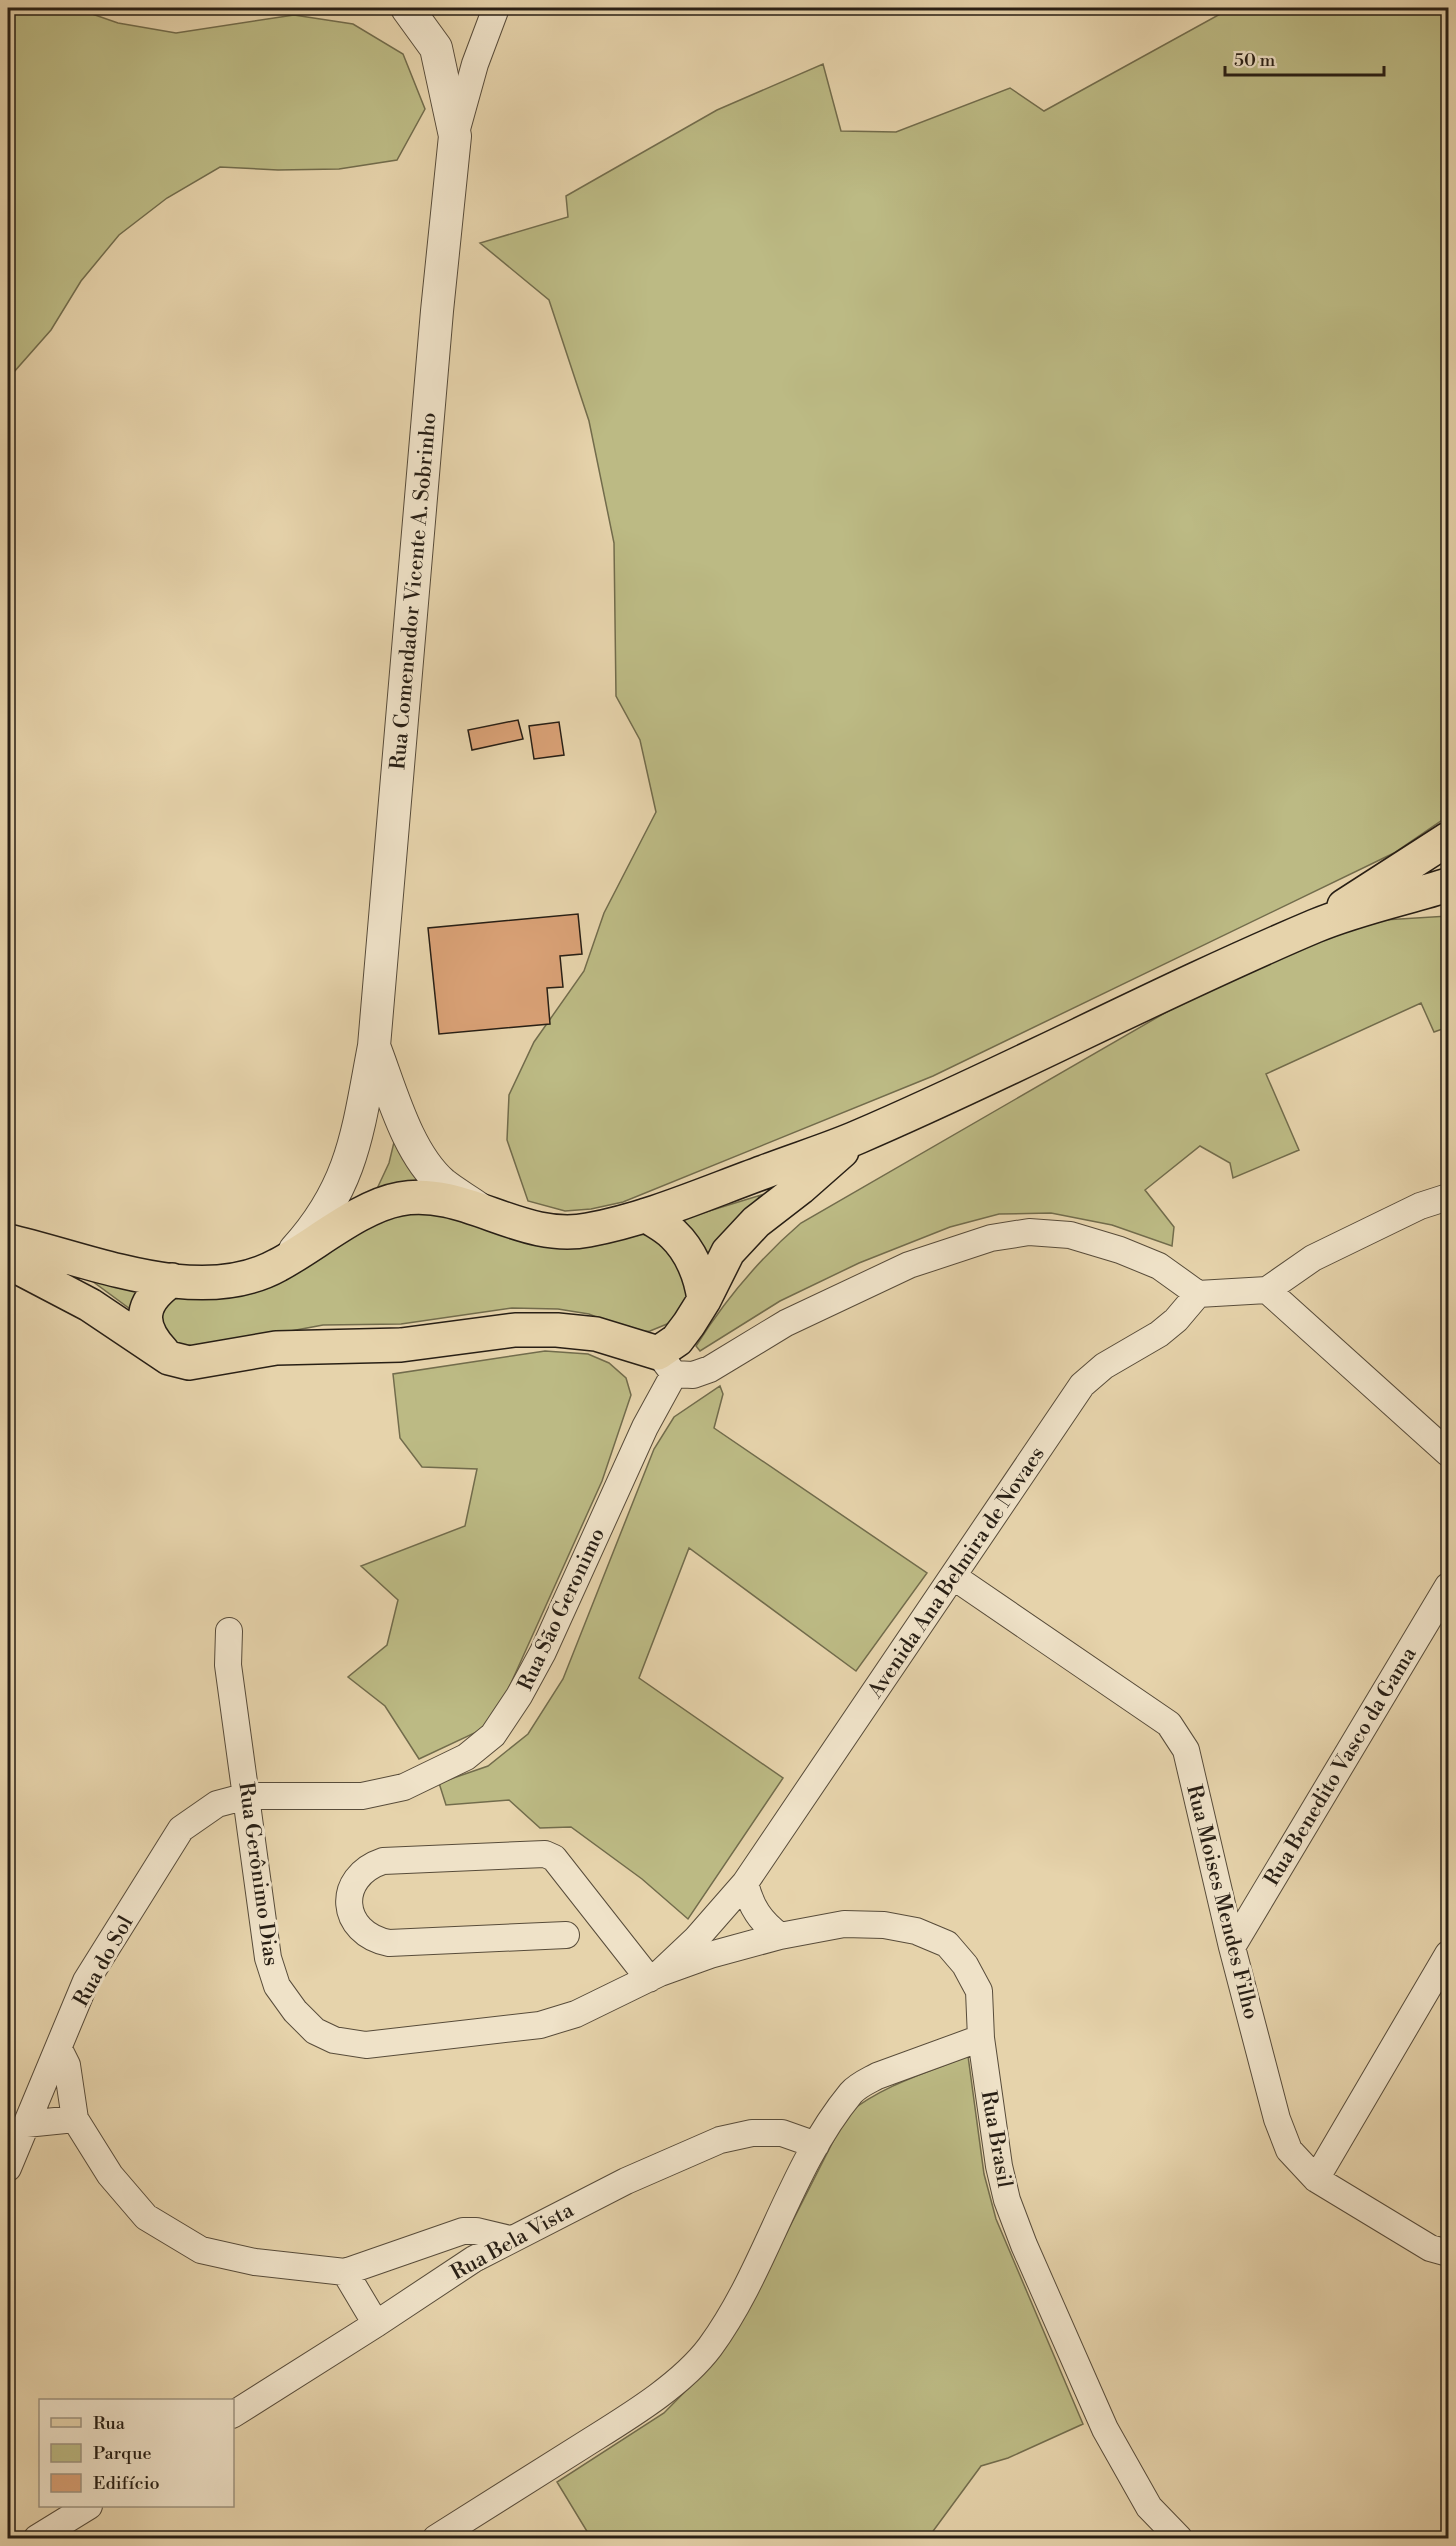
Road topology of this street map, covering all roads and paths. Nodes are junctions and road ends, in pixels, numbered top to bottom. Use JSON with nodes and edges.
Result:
{"nodes":[{"id":1,"x":407,"y":8,"type":"edge"},
{"id":2,"x":496,"y":8,"type":"edge"},
{"id":3,"x":455,"y":135,"type":"junction"},
{"id":4,"x":1449,"y":839,"type":"edge"},
{"id":5,"x":1449,"y":885,"type":"edge"},
{"id":6,"x":1319,"y":924,"type":"junction"},
{"id":7,"x":374,"y":1046,"type":"junction"},
{"id":8,"x":856,"y":1138,"type":"junction"},
{"id":9,"x":1449,"y":1197,"type":"edge"},
{"id":10,"x":483,"y":1212,"type":"junction"},
{"id":11,"x":646,"y":1215,"type":"junction"},
{"id":12,"x":8,"y":1241,"type":"edge"},
{"id":13,"x":8,"y":1262,"type":"edge"},
{"id":14,"x":284,"y":1262,"type":"junction"},
{"id":15,"x":172,"y":1280,"type":"junction"},
{"id":16,"x":1267,"y":1290,"type":"junction"},
{"id":17,"x":1198,"y":1293,"type":"junction"},
{"id":18,"x":704,"y":1300,"type":"junction"},
{"id":19,"x":169,"y":1358,"type":"junction"},
{"id":20,"x":666,"y":1363,"type":"junction"},
{"id":21,"x":1449,"y":1453,"type":"edge"},
{"id":22,"x":954,"y":1577,"type":"junction"},
{"id":23,"x":1449,"y":1586,"type":"edge"},
{"id":24,"x":229,"y":1631,"type":"dead end"},
{"id":25,"x":247,"y":1796,"type":"junction"},
{"id":26,"x":745,"y":1882,"type":"junction"},
{"id":27,"x":566,"y":1935,"type":"dead end"},
{"id":28,"x":780,"y":1936,"type":"junction"},
{"id":29,"x":1232,"y":1947,"type":"junction"},
{"id":30,"x":1449,"y":1954,"type":"edge"},
{"id":31,"x":654,"y":1976,"type":"junction"},
{"id":32,"x":981,"y":2038,"type":"junction"},
{"id":33,"x":59,"y":2049,"type":"junction"},
{"id":34,"x":75,"y":2119,"type":"junction"},
{"id":35,"x":26,"y":2124,"type":"junction"},
{"id":36,"x":816,"y":2145,"type":"junction"},
{"id":37,"x":8,"y":2168,"type":"edge"},
{"id":38,"x":1316,"y":2179,"type":"junction"},
{"id":39,"x":510,"y":2239,"type":"junction"},
{"id":40,"x":1449,"y":2253,"type":"edge"},
{"id":41,"x":345,"y":2272,"type":"junction"},
{"id":42,"x":376,"y":2324,"type":"junction"},
{"id":43,"x":234,"y":2414,"type":"edge"},
{"id":44,"x":87,"y":2507,"type":"edge"},
{"id":45,"x":37,"y":2538,"type":"edge"},
{"id":46,"x":436,"y":2538,"type":"edge"},
{"id":47,"x":1179,"y":2538,"type":"edge"}],
"edges":[{"from":1,"to":3,"type":"street","name":"Rua Comendador Vicente A. Sobrinho"},
{"from":2,"to":3,"type":"street"},
{"from":3,"to":7,"type":"street","name":"Rua Comendador Vicente A. Sobrinho"},
{"from":4,"to":6,"type":"main road"},
{"from":5,"to":6,"type":"main road"},
{"from":6,"to":8,"type":"main road"},
{"from":7,"to":10,"type":"street"},
{"from":7,"to":14,"type":"street","name":"Rua Comendador Vicente A. Sobrinho"},
{"from":8,"to":11,"type":"main road"},
{"from":8,"to":18,"type":"main road"},
{"from":9,"to":16,"type":"street"},
{"from":10,"to":11,"type":"main road"},
{"from":10,"to":14,"type":"main road"},
{"from":11,"to":18,"type":"main road"},
{"from":12,"to":15,"type":"main road"},
{"from":13,"to":19,"type":"main road"},
{"from":14,"to":15,"type":"main road"},
{"from":15,"to":19,"type":"main road"},
{"from":16,"to":17,"type":"street"},
{"from":16,"to":21,"type":"street"},
{"from":17,"to":20,"type":"street"},
{"from":17,"to":22,"type":"street","name":"Avenida Ana Belmira de Novaes"},
{"from":18,"to":20,"type":"main road"},
{"from":19,"to":20,"type":"main road"},
{"from":20,"to":25,"type":"street","name":"Rua São Geronimo"},
{"from":22,"to":26,"type":"street","name":"Avenida Ana Belmira de Novaes"},
{"from":22,"to":29,"type":"street","name":"Rua Moises Mendes Filho"},
{"from":23,"to":29,"type":"street","name":"Rua Benedito Vasco da Gama"},
{"from":24,"to":25,"type":"street","name":"Rua Gerônimo Dias"},
{"from":25,"to":31,"type":"street","name":"Rua Gerônimo Dias"},
{"from":25,"to":33,"type":"street","name":"Rua do Sol"},
{"from":26,"to":28,"type":"street"},
{"from":26,"to":31,"type":"street","name":"Avenida Ana Belmira de Novaes"},
{"from":27,"to":31,"type":"street"},
{"from":28,"to":31,"type":"street","name":"Rua Brasil"},
{"from":28,"to":32,"type":"street","name":"Rua Brasil"},
{"from":29,"to":38,"type":"street","name":"Rua Moises Mendes Filho"},
{"from":30,"to":38,"type":"street"},
{"from":32,"to":36,"type":"street"},
{"from":32,"to":47,"type":"street","name":"Rua Brasil"},
{"from":33,"to":34,"type":"street"},
{"from":33,"to":35,"type":"street","name":"Rua do Sol"},
{"from":34,"to":35,"type":"street"},
{"from":34,"to":41,"type":"street"},
{"from":35,"to":37,"type":"street","name":"Rua do Sol"},
{"from":36,"to":39,"type":"street","name":"Rua Bela Vista"},
{"from":36,"to":46,"type":"street"},
{"from":38,"to":40,"type":"street","name":"Rua Moises Mendes Filho"},
{"from":39,"to":41,"type":"street"},
{"from":39,"to":42,"type":"street","name":"Rua Bela Vista"},
{"from":41,"to":42,"type":"street"},
{"from":42,"to":43,"type":"street","name":"Rua Bela Vista"},
{"from":44,"to":45,"type":"street"}]}
